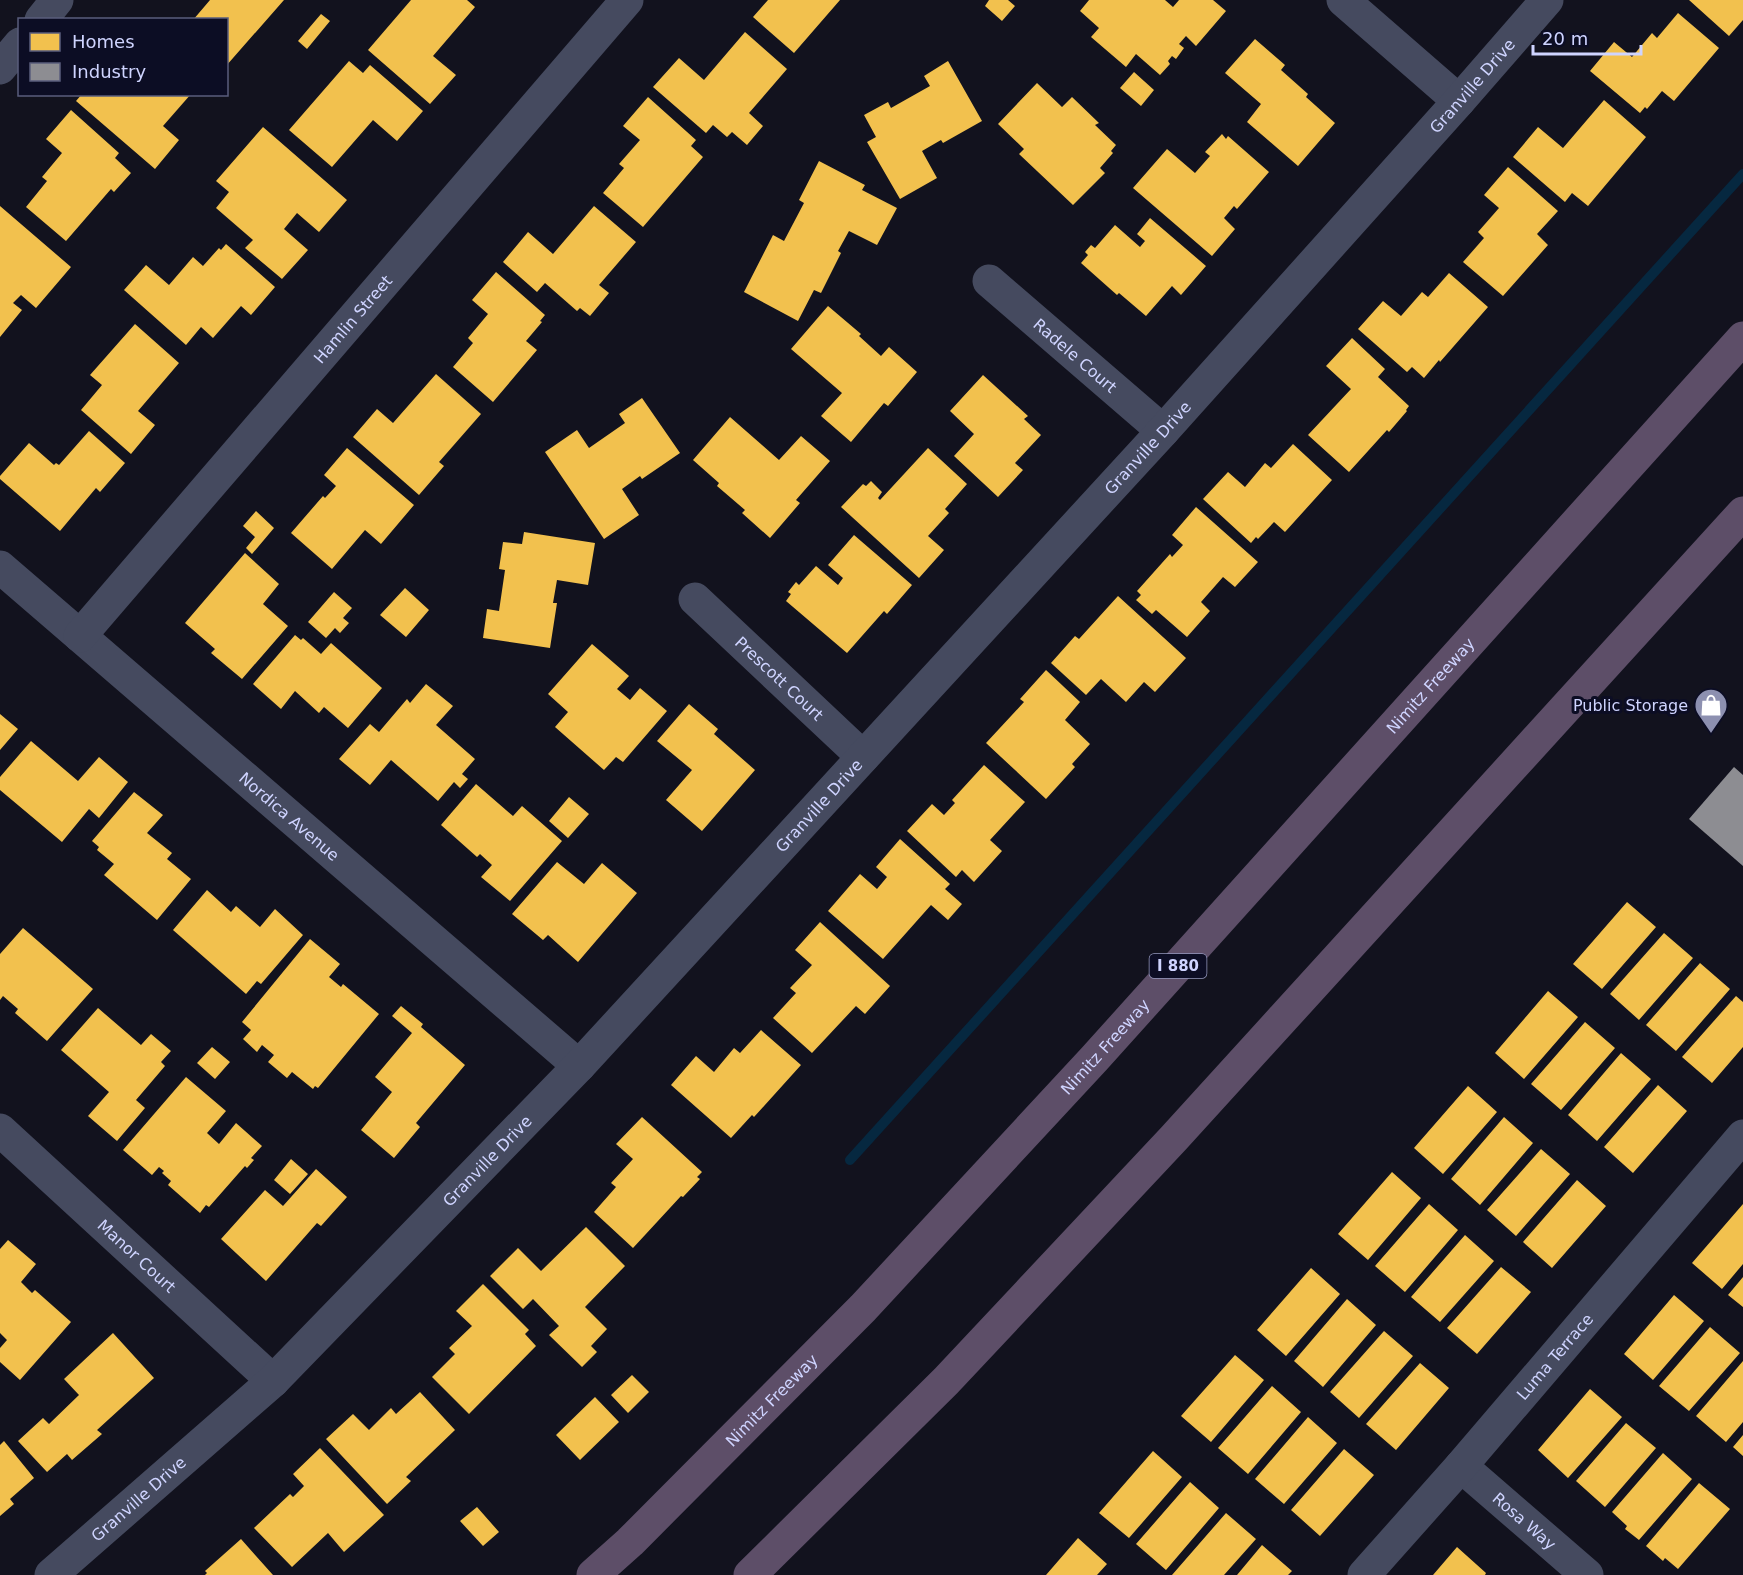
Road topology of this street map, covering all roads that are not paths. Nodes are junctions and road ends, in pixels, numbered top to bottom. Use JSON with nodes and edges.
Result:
{"nodes":[{"id":1,"x":57,"y":0,"type":"edge"},
{"id":2,"x":627,"y":0,"type":"edge"},
{"id":3,"x":1343,"y":0,"type":"edge"},
{"id":4,"x":1547,"y":0,"type":"edge"},
{"id":5,"x":42,"y":18,"type":"edge"},
{"id":6,"x":18,"y":46,"type":"edge"},
{"id":7,"x":0,"y":68,"type":"edge"},
{"id":8,"x":1459,"y":101,"type":"junction"},
{"id":9,"x":989,"y":281,"type":"dead end"},
{"id":10,"x":1743,"y":338,"type":"edge"},
{"id":11,"x":1163,"y":431,"type":"junction"},
{"id":12,"x":1743,"y":513,"type":"edge"},
{"id":13,"x":0,"y":567,"type":"edge"},
{"id":14,"x":694,"y":599,"type":"dead end"},
{"id":15,"x":80,"y":636,"type":"junction"},
{"id":16,"x":863,"y":757,"type":"junction"},
{"id":17,"x":579,"y":1066,"type":"junction"},
{"id":18,"x":0,"y":1131,"type":"edge"},
{"id":19,"x":1743,"y":1136,"type":"edge"},
{"id":20,"x":273,"y":1381,"type":"junction"},
{"id":21,"x":1461,"y":1466,"type":"junction"},
{"id":22,"x":51,"y":1575,"type":"edge"},
{"id":23,"x":593,"y":1575,"type":"edge"},
{"id":24,"x":750,"y":1575,"type":"edge"},
{"id":25,"x":1364,"y":1575,"type":"edge"},
{"id":26,"x":1587,"y":1575,"type":"edge"}],
"edges":[{"from":1,"to":5,"type":"street"},
{"from":2,"to":15,"type":"street","name":"Hamlin Street"},
{"from":3,"to":8,"type":"street"},
{"from":4,"to":8,"type":"street","name":"Granville Drive"},
{"from":6,"to":7,"type":"street"},
{"from":8,"to":11,"type":"street","name":"Granville Drive"},
{"from":9,"to":11,"type":"street","name":"Radele Court"},
{"from":10,"to":23,"type":"highway","name":"Nimitz Freeway","number":"I 880"},
{"from":11,"to":16,"type":"street","name":"Granville Drive"},
{"from":12,"to":24,"type":"highway"},
{"from":13,"to":15,"type":"street","name":"Nordica Avenue"},
{"from":14,"to":16,"type":"street","name":"Prescott Court"},
{"from":15,"to":17,"type":"street","name":"Nordica Avenue"},
{"from":16,"to":17,"type":"street","name":"Granville Drive"},
{"from":17,"to":20,"type":"street","name":"Granville Drive"},
{"from":18,"to":20,"type":"street","name":"Manor Court"},
{"from":19,"to":21,"type":"street","name":"Luma Terrace"},
{"from":20,"to":22,"type":"street","name":"Granville Drive"},
{"from":21,"to":25,"type":"street","name":"Luma Terrace"},
{"from":21,"to":26,"type":"street","name":"Rosa Way"}]}
